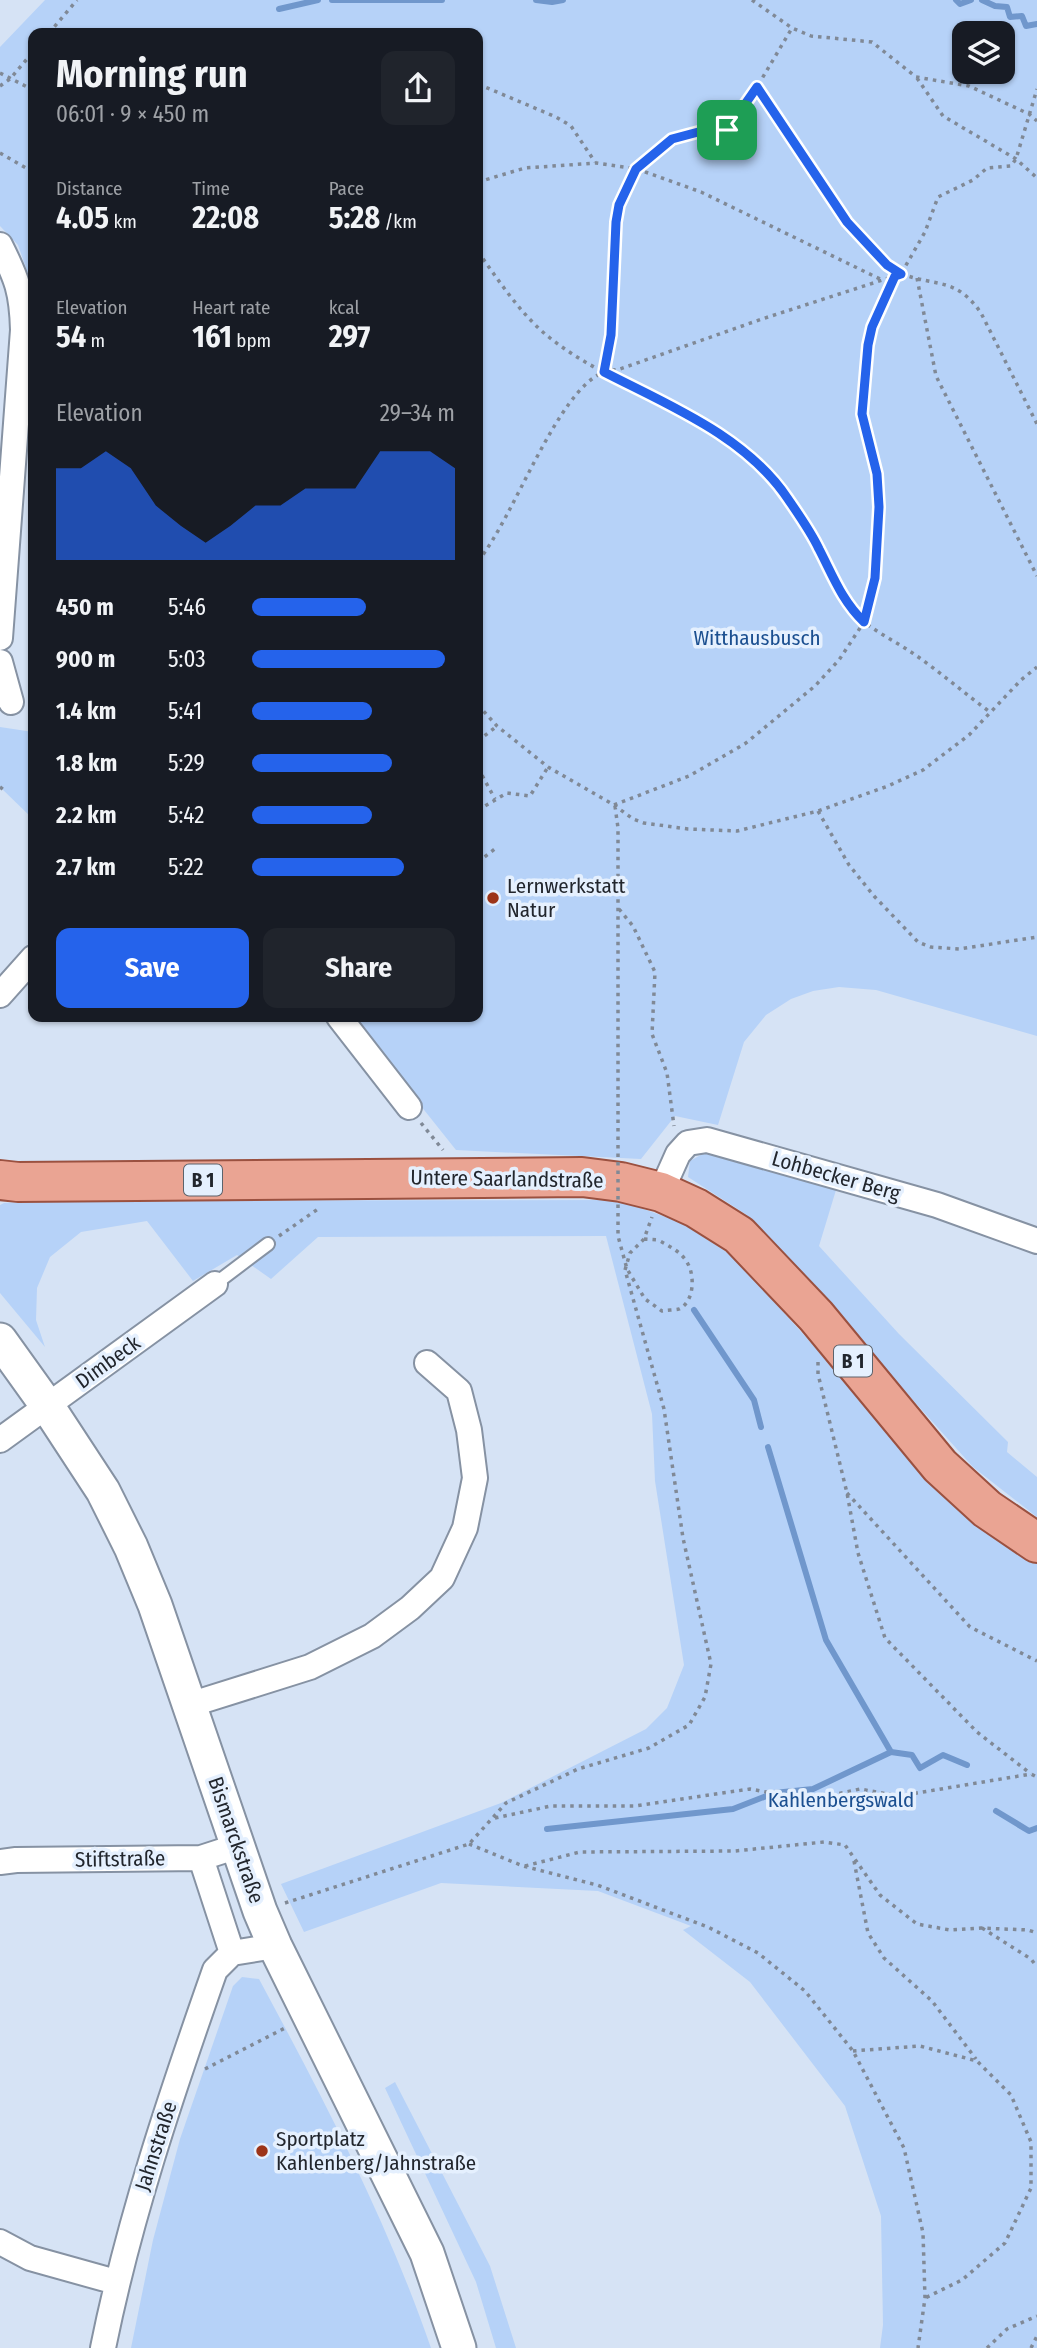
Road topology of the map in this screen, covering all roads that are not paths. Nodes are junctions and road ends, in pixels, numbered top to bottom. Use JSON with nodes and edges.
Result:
{"nodes":[{"id":1,"x":0,"y":245,"type":"edge"},
{"id":2,"x":0,"y":638,"type":"edge"},
{"id":3,"x":0,"y":662,"type":"edge"},
{"id":4,"x":15,"y":704,"type":"edge"},
{"id":5,"x":28,"y":964,"type":"edge"},
{"id":6,"x":0,"y":995,"type":"edge"},
{"id":7,"x":343,"y":1022,"type":"edge"},
{"id":8,"x":409,"y":1108,"type":"road end"},
{"id":9,"x":0,"y":1180,"type":"edge"},
{"id":10,"x":661,"y":1192,"type":"junction"},
{"id":11,"x":1037,"y":1241,"type":"edge"},
{"id":12,"x":268,"y":1244,"type":"road end"},
{"id":13,"x":215,"y":1284,"type":"joint"},
{"id":14,"x":0,"y":1340,"type":"edge"},
{"id":15,"x":427,"y":1363,"type":"dead end"},
{"id":16,"x":48,"y":1407,"type":"junction"},
{"id":17,"x":0,"y":1440,"type":"edge"},
{"id":18,"x":1037,"y":1543,"type":"edge"},
{"id":19,"x":189,"y":1705,"type":"junction"},
{"id":20,"x":238,"y":1846,"type":"junction"},
{"id":21,"x":201,"y":1858,"type":"junction"},
{"id":22,"x":0,"y":1862,"type":"edge"},
{"id":23,"x":275,"y":1947,"type":"junction"},
{"id":24,"x":232,"y":1953,"type":"junction"},
{"id":25,"x":0,"y":2242,"type":"edge"},
{"id":26,"x":116,"y":2282,"type":"junction"},
{"id":27,"x":103,"y":2348,"type":"edge"},
{"id":28,"x":459,"y":2348,"type":"edge"}],
"edges":[{"from":1,"to":2,"type":"street"},
{"from":3,"to":4,"type":"street"},
{"from":5,"to":6,"type":"street"},
{"from":7,"to":8,"type":"street"},
{"from":9,"to":10,"type":"main road","name":"Untere Saarlandstraße","number":"B 1"},
{"from":10,"to":11,"type":"street","name":"Lohbecker Berg"},
{"from":10,"to":18,"type":"main road","name":"Untere Saarlandstraße","number":"B 1"},
{"from":12,"to":13,"type":"lane"},
{"from":13,"to":16,"type":"street","name":"Dimbeck"},
{"from":14,"to":16,"type":"main road","name":"Bismarckstraße"},
{"from":15,"to":19,"type":"street"},
{"from":16,"to":17,"type":"street","name":"Dimbeck"},
{"from":16,"to":19,"type":"main road","name":"Bismarckstraße"},
{"from":19,"to":20,"type":"main road","name":"Bismarckstraße"},
{"from":20,"to":21,"type":"street","name":"Stiftstraße"},
{"from":20,"to":23,"type":"main road","name":"Bismarckstraße"},
{"from":21,"to":22,"type":"street","name":"Stiftstraße"},
{"from":21,"to":24,"type":"street"},
{"from":23,"to":24,"type":"street"},
{"from":23,"to":28,"type":"main road","name":"Bismarckstraße"},
{"from":24,"to":26,"type":"street","name":"Jahnstraße"},
{"from":25,"to":26,"type":"street"},
{"from":26,"to":27,"type":"street","name":"Jahnstraße"}]}
